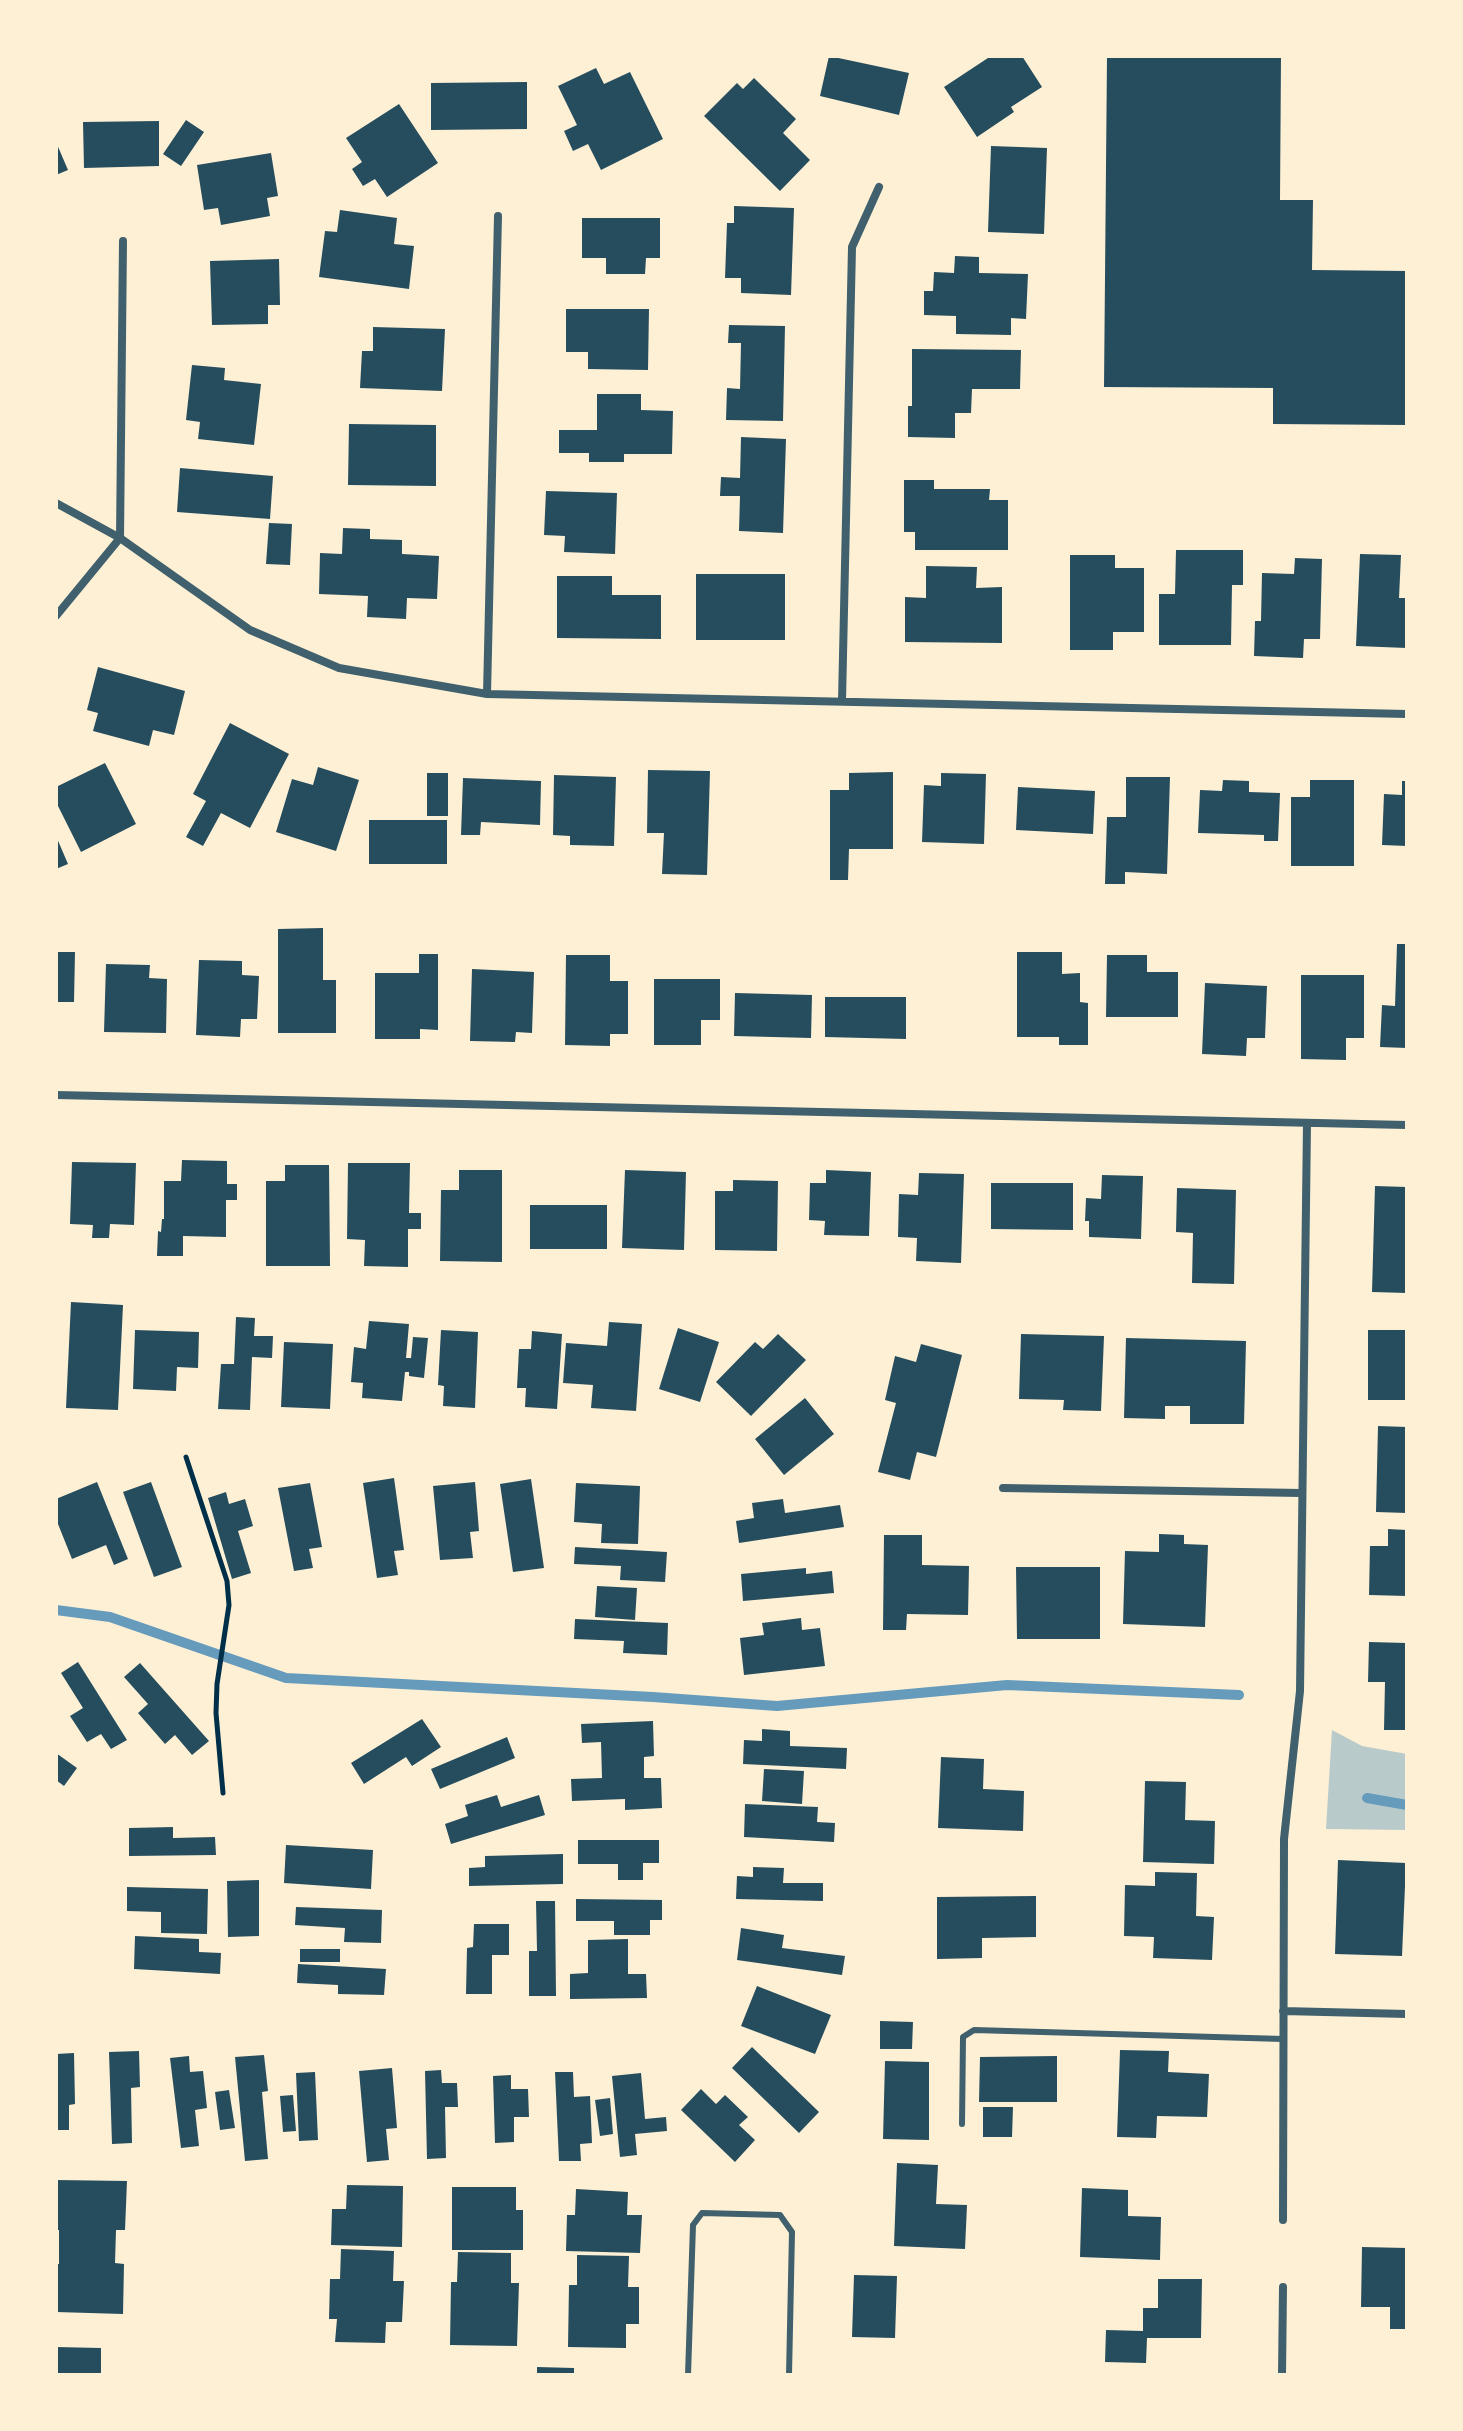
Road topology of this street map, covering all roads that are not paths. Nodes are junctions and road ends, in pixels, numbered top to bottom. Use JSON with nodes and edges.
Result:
{"nodes":[{"id":1,"x":879,"y":187,"type":"dead end"},
{"id":2,"x":498,"y":216,"type":"dead end"},
{"id":3,"x":123,"y":241,"type":"dead end"},
{"id":4,"x":56,"y":503,"type":"edge"},
{"id":5,"x":120,"y":538,"type":"junction"},
{"id":6,"x":56,"y":616,"type":"edge"},
{"id":7,"x":487,"y":694,"type":"junction"},
{"id":8,"x":842,"y":701,"type":"junction"},
{"id":9,"x":1407,"y":714,"type":"edge"},
{"id":10,"x":56,"y":1095,"type":"edge"},
{"id":11,"x":1307,"y":1123,"type":"junction"},
{"id":12,"x":1407,"y":1125,"type":"edge"},
{"id":13,"x":1003,"y":1488,"type":"dead end"},
{"id":14,"x":1301,"y":1493,"type":"junction"},
{"id":15,"x":1283,"y":2011,"type":"junction"},
{"id":16,"x":1407,"y":2014,"type":"edge"},
{"id":17,"x":1283,"y":2039,"type":"junction"},
{"id":18,"x":962,"y":2124,"type":"dead end"},
{"id":19,"x":1283,"y":2220,"type":"dead end"},
{"id":20,"x":1283,"y":2287,"type":"dead end"},
{"id":21,"x":688,"y":2375,"type":"edge"},
{"id":22,"x":789,"y":2375,"type":"edge"},
{"id":23,"x":1282,"y":2375,"type":"edge"}],
"edges":[{"from":1,"to":8,"type":"street"},
{"from":2,"to":7,"type":"street"},
{"from":3,"to":5,"type":"street"},
{"from":4,"to":5,"type":"street"},
{"from":5,"to":6,"type":"street"},
{"from":5,"to":7,"type":"street"},
{"from":7,"to":8,"type":"street"},
{"from":8,"to":9,"type":"street"},
{"from":10,"to":11,"type":"street"},
{"from":11,"to":12,"type":"street"},
{"from":11,"to":14,"type":"street"},
{"from":13,"to":14,"type":"street"},
{"from":14,"to":15,"type":"street"},
{"from":15,"to":16,"type":"street"},
{"from":15,"to":17,"type":"street"},
{"from":17,"to":18,"type":"lane"},
{"from":17,"to":19,"type":"street"},
{"from":20,"to":23,"type":"street"},
{"from":21,"to":22,"type":"lane"}]}
